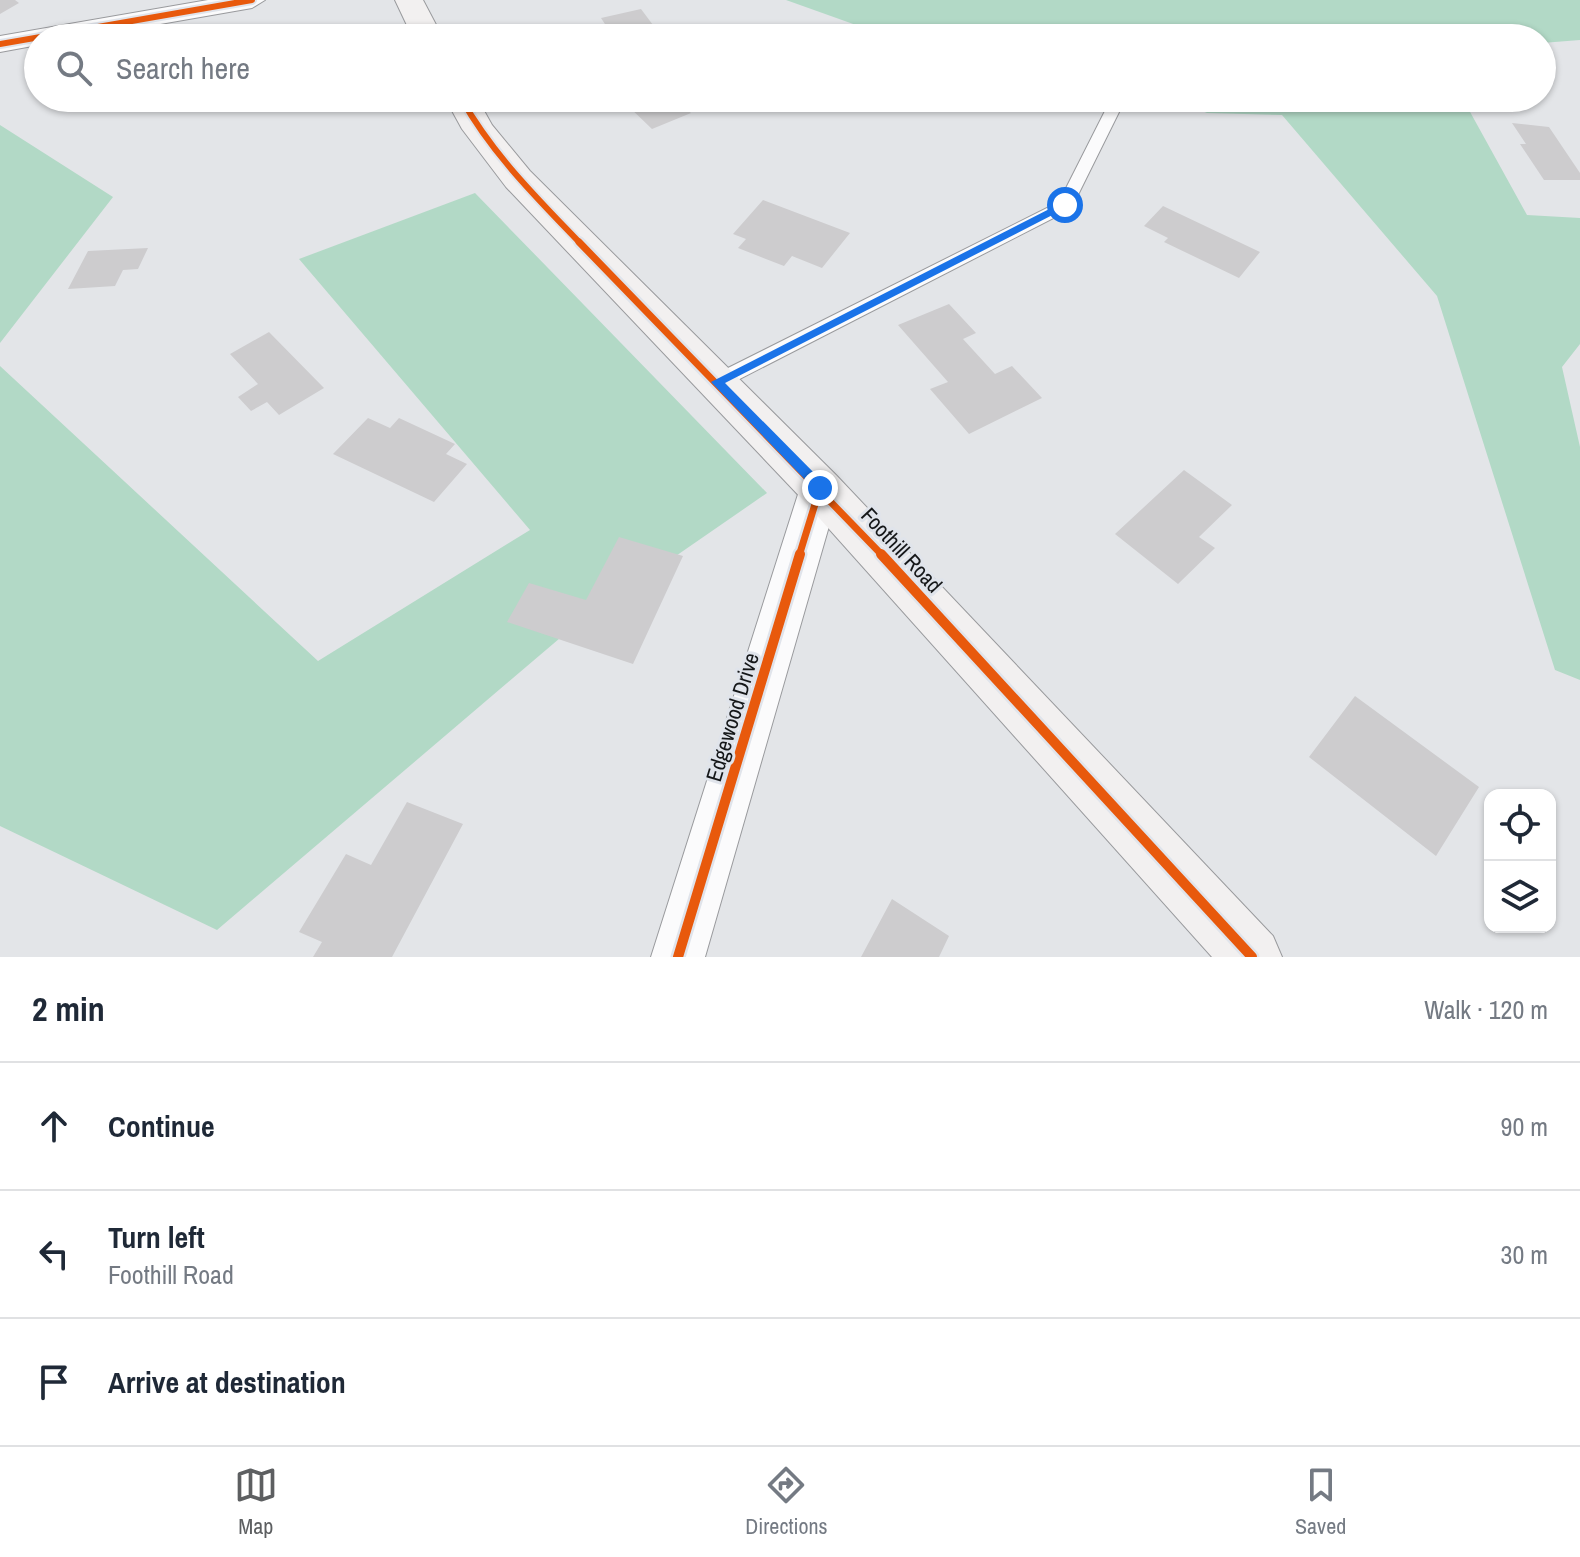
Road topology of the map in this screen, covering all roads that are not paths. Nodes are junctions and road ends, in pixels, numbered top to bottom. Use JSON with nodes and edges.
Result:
{"nodes":[{"id":1,"x":252,"y":0,"type":"edge"},
{"id":2,"x":409,"y":0,"type":"edge"},
{"id":3,"x":115,"y":24,"type":"edge"},
{"id":4,"x":421,"y":24,"type":"edge"},
{"id":5,"x":24,"y":40,"type":"edge"},
{"id":6,"x":0,"y":44,"type":"edge"},
{"id":7,"x":469,"y":112,"type":"edge"},
{"id":8,"x":1112,"y":112,"type":"edge"},
{"id":9,"x":717,"y":382,"type":"junction"},
{"id":10,"x":820,"y":488,"type":"junction"},
{"id":11,"x":678,"y":957,"type":"edge"},
{"id":12,"x":1252,"y":957,"type":"edge"}],
"edges":[{"from":1,"to":3,"type":"street"},
{"from":2,"to":4,"type":"street"},
{"from":5,"to":6,"type":"street"},
{"from":7,"to":9,"type":"street","name":"Foothill Road"},
{"from":8,"to":9,"type":"lane"},
{"from":9,"to":10,"type":"street","name":"Foothill Road"},
{"from":10,"to":11,"type":"street","name":"Edgewood Drive"},
{"from":10,"to":12,"type":"street","name":"Foothill Road"}]}
